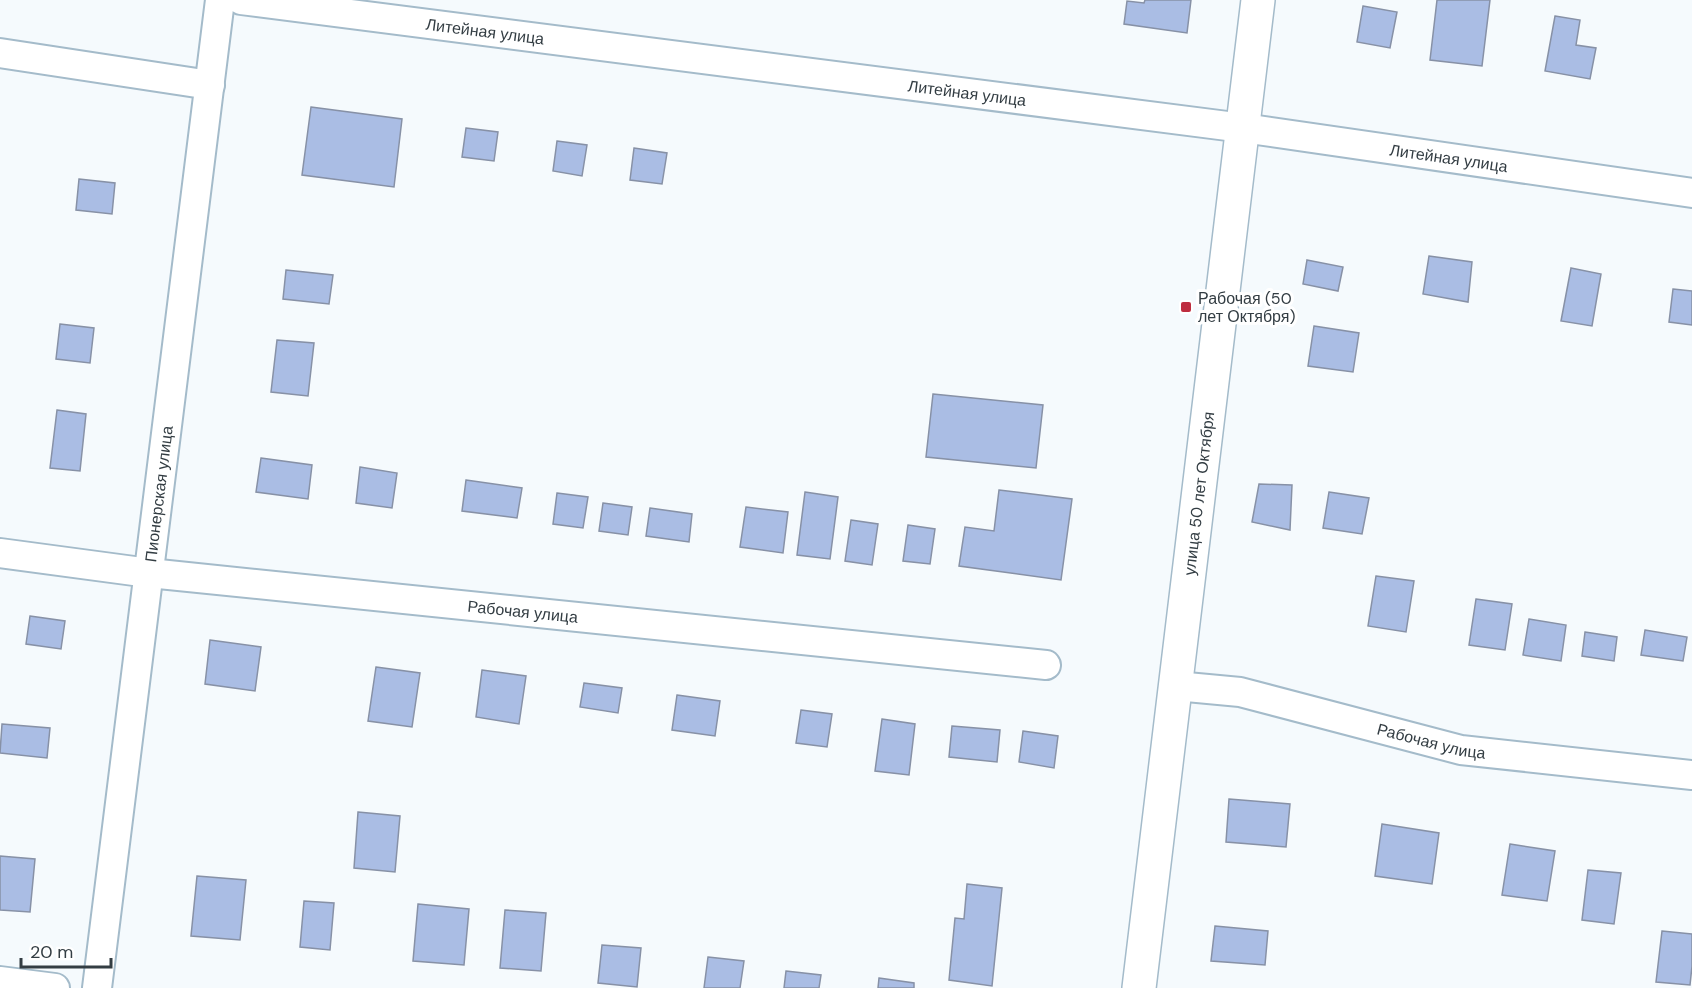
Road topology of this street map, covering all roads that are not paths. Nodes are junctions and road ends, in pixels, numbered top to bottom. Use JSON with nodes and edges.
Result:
{"nodes":[{"id":1,"x":220,"y":0,"type":"edge"},
{"id":2,"x":241,"y":0,"type":"edge"},
{"id":3,"x":1258,"y":0,"type":"edge"},
{"id":4,"x":0,"y":53,"type":"edge"},
{"id":5,"x":210,"y":85,"type":"junction"},
{"id":6,"x":1243,"y":128,"type":"junction"},
{"id":7,"x":1692,"y":193,"type":"edge"},
{"id":8,"x":0,"y":553,"type":"edge"},
{"id":9,"x":149,"y":573,"type":"junction"},
{"id":10,"x":1046,"y":665,"type":"dead end"},
{"id":11,"x":1176,"y":686,"type":"junction"},
{"id":12,"x":1692,"y":775,"type":"edge"},
{"id":13,"x":0,"y":981,"type":"edge"},
{"id":14,"x":55,"y":988,"type":"edge"},
{"id":15,"x":97,"y":988,"type":"edge"},
{"id":16,"x":1139,"y":988,"type":"edge"}],
"edges":[{"from":1,"to":5,"type":"street","name":"Пионерская улица"},
{"from":2,"to":6,"type":"street","name":"Литейная улица"},
{"from":3,"to":6,"type":"main road","name":"улица 50 лет Октября"},
{"from":4,"to":5,"type":"street"},
{"from":5,"to":9,"type":"street","name":"Пионерская улица"},
{"from":6,"to":7,"type":"street","name":"Литейная улица"},
{"from":6,"to":11,"type":"main road","name":"улица 50 лет Октября"},
{"from":8,"to":9,"type":"street","name":"Рабочая улица"},
{"from":9,"to":10,"type":"street","name":"Рабочая улица"},
{"from":9,"to":15,"type":"street","name":"Пионерская улица"},
{"from":11,"to":12,"type":"street","name":"Рабочая улица"},
{"from":11,"to":16,"type":"main road","name":"улица 50 лет Октября"},
{"from":13,"to":14,"type":"street"}]}
